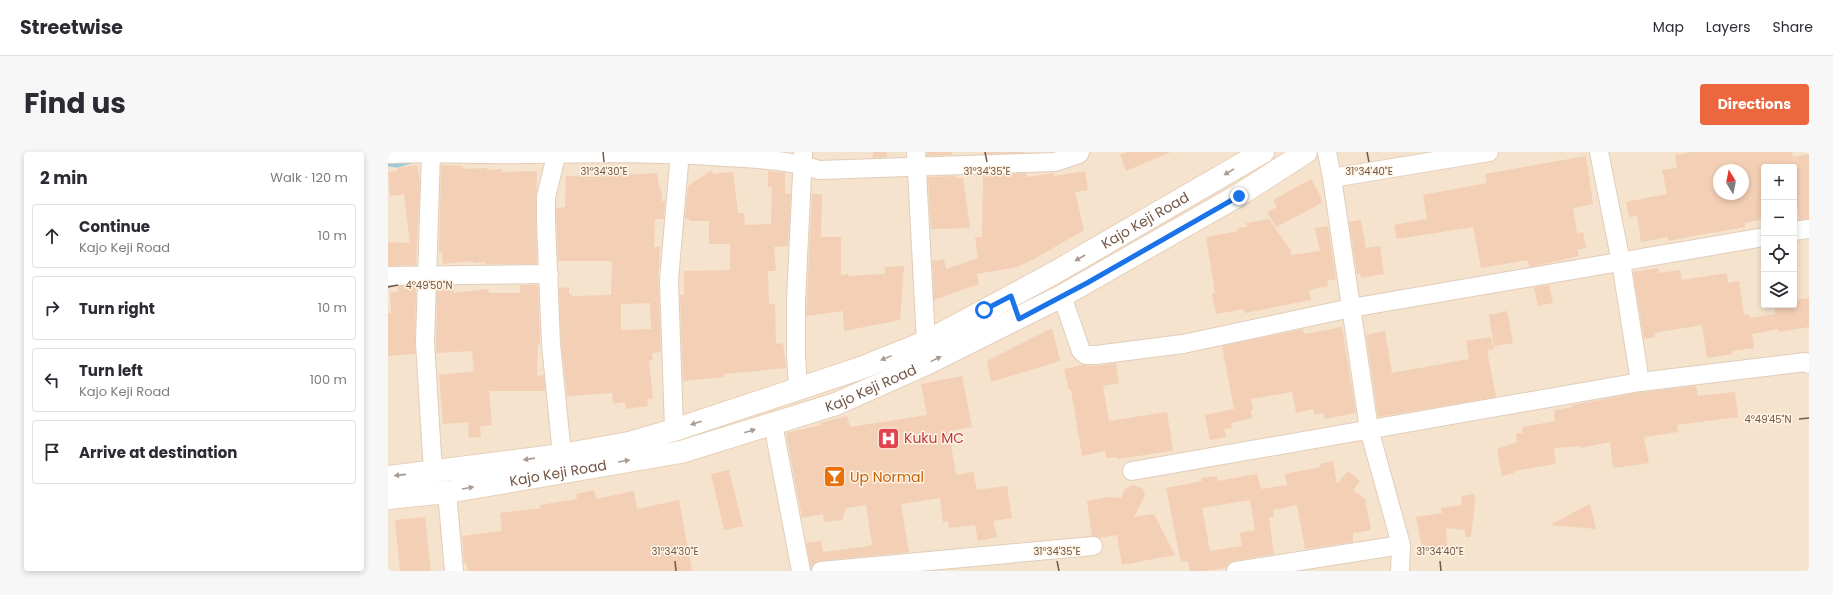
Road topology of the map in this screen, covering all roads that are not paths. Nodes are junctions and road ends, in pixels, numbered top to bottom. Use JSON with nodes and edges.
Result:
{"nodes":[{"id":1,"x":431,"y":152,"type":"edge"},
{"id":2,"x":1080,"y":152,"type":"edge"},
{"id":3,"x":1263,"y":152,"type":"edge"},
{"id":4,"x":1306,"y":152,"type":"edge"},
{"id":5,"x":1327,"y":152,"type":"edge"},
{"id":6,"x":1489,"y":152,"type":"edge"},
{"id":7,"x":1599,"y":152,"type":"edge"},
{"id":8,"x":557,"y":153,"type":"edge"},
{"id":9,"x":680,"y":153,"type":"edge"},
{"id":10,"x":388,"y":154,"type":"edge"},
{"id":11,"x":803,"y":158,"type":"edge"},
{"id":12,"x":916,"y":159,"type":"edge"},
{"id":13,"x":1332,"y":178,"type":"junction"},
{"id":14,"x":1809,"y":229,"type":"edge"},
{"id":15,"x":1797,"y":231,"type":"edge"},
{"id":16,"x":1761,"y":238,"type":"edge"},
{"id":17,"x":1621,"y":262,"type":"junction"},
{"id":18,"x":549,"y":274,"type":"junction"},
{"id":19,"x":388,"y":276,"type":"edge"},
{"id":20,"x":426,"y":276,"type":"junction"},
{"id":21,"x":1011,"y":296,"type":"junction"},
{"id":22,"x":1062,"y":296,"type":"junction"},
{"id":23,"x":1351,"y":308,"type":"junction"},
{"id":24,"x":1019,"y":319,"type":"junction"},
{"id":25,"x":926,"y":342,"type":"junction"},
{"id":26,"x":1809,"y":364,"type":"edge"},
{"id":27,"x":1640,"y":382,"type":"junction"},
{"id":28,"x":798,"y":389,"type":"junction"},
{"id":29,"x":773,"y":424,"type":"junction"},
{"id":30,"x":1369,"y":429,"type":"junction"},
{"id":31,"x":674,"y":430,"type":"junction"},
{"id":32,"x":562,"y":455,"type":"junction"},
{"id":33,"x":433,"y":472,"type":"junction"},
{"id":34,"x":1132,"y":472,"type":"dead end"},
{"id":35,"x":388,"y":477,"type":"edge"},
{"id":36,"x":447,"y":492,"type":"junction"},
{"id":37,"x":388,"y":498,"type":"edge"},
{"id":38,"x":1401,"y":545,"type":"junction"},
{"id":39,"x":1093,"y":546,"type":"dead end"},
{"id":40,"x":454,"y":571,"type":"edge"},
{"id":41,"x":801,"y":571,"type":"edge"},
{"id":42,"x":821,"y":571,"type":"edge"},
{"id":43,"x":1236,"y":571,"type":"edge"},
{"id":44,"x":1400,"y":571,"type":"edge"}],
"edges":[{"from":1,"to":8,"type":"street"},
{"from":1,"to":10,"type":"street"},
{"from":1,"to":20,"type":"street"},
{"from":2,"to":12,"type":"street"},
{"from":3,"to":21,"type":"main road","name":"Kajo Keji Road","one_way":true},
{"from":4,"to":22,"type":"main road","name":"Kajo Keji Road"},
{"from":5,"to":13,"type":"street"},
{"from":6,"to":13,"type":"street"},
{"from":7,"to":17,"type":"street"},
{"from":8,"to":9,"type":"street"},
{"from":8,"to":18,"type":"street"},
{"from":9,"to":11,"type":"street"},
{"from":9,"to":31,"type":"street"},
{"from":11,"to":12,"type":"street"},
{"from":11,"to":28,"type":"street"},
{"from":12,"to":25,"type":"street"},
{"from":13,"to":23,"type":"street"},
{"from":14,"to":15,"type":"street"},
{"from":16,"to":17,"type":"street"},
{"from":17,"to":23,"type":"street"},
{"from":17,"to":27,"type":"street"},
{"from":18,"to":20,"type":"street"},
{"from":18,"to":32,"type":"street"},
{"from":19,"to":20,"type":"street"},
{"from":20,"to":33,"type":"street"},
{"from":21,"to":24,"type":"street"},
{"from":21,"to":25,"type":"main road","name":"Kajo Keji Road"},
{"from":22,"to":23,"type":"street"},
{"from":22,"to":24,"type":"main road","name":"Kajo Keji Road"},
{"from":23,"to":30,"type":"street"},
{"from":29,"to":24,"type":"main road","name":"Kajo Keji Road","one_way":true},
{"from":25,"to":28,"type":"main road","name":"Kajo Keji Road","one_way":true},
{"from":26,"to":27,"type":"street"},
{"from":27,"to":30,"type":"street"},
{"from":28,"to":31,"type":"main road","name":"Kajo Keji Road","one_way":true},
{"from":36,"to":29,"type":"main road","name":"Kajo Keji Road","one_way":true},
{"from":29,"to":41,"type":"street"},
{"from":30,"to":34,"type":"street"},
{"from":30,"to":38,"type":"street"},
{"from":31,"to":32,"type":"main road","name":"Kajo Keji Road"},
{"from":32,"to":33,"type":"main road","name":"Kajo Keji Road","one_way":true},
{"from":33,"to":35,"type":"main road","name":"Kajo Keji Road","one_way":true},
{"from":36,"to":37,"type":"main road","name":"Kajo Keji Road"},
{"from":36,"to":40,"type":"street"},
{"from":38,"to":43,"type":"street"},
{"from":38,"to":44,"type":"street"},
{"from":39,"to":42,"type":"street"}]}
